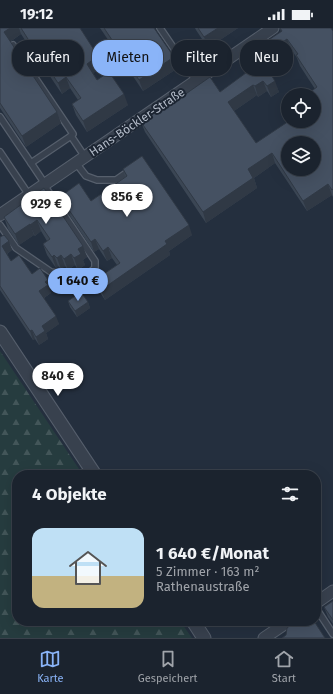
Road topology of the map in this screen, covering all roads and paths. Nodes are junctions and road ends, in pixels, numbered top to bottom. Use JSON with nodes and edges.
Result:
{"nodes":[{"id":1,"x":160,"y":28,"type":"edge"},
{"id":2,"x":273,"y":28,"type":"edge"},
{"id":3,"x":34,"y":76,"type":"edge"},
{"id":4,"x":196,"y":81,"type":"junction"},
{"id":5,"x":0,"y":118,"type":"edge"},
{"id":6,"x":71,"y":136,"type":"junction"},
{"id":7,"x":0,"y":152,"type":"edge"},
{"id":8,"x":80,"y":160,"type":"junction"},
{"id":9,"x":31,"y":163,"type":"junction"},
{"id":10,"x":132,"y":169,"type":"edge"},
{"id":11,"x":45,"y":185,"type":"junction"},
{"id":12,"x":29,"y":195,"type":"junction"},
{"id":13,"x":0,"y":215,"type":"edge"},
{"id":14,"x":0,"y":225,"type":"edge"},
{"id":15,"x":0,"y":332,"type":"edge"},
{"id":16,"x":92,"y":470,"type":"edge"},
{"id":17,"x":333,"y":591,"type":"edge"},
{"id":18,"x":321,"y":599,"type":"edge"},
{"id":19,"x":321,"y":616,"type":"edge"},
{"id":20,"x":196,"y":626,"type":"edge"},
{"id":21,"x":282,"y":626,"type":"edge"},
{"id":22,"x":333,"y":634,"type":"edge"},
{"id":23,"x":204,"y":638,"type":"edge"},
{"id":24,"x":264,"y":638,"type":"edge"}],
"edges":[{"from":1,"to":4,"type":"lane"},
{"from":2,"to":4,"type":"street","name":"Hans-Böckler-Straße"},
{"from":3,"to":6,"type":"lane"},
{"from":4,"to":8,"type":"street","name":"Hans-Böckler-Straße"},
{"from":5,"to":9,"type":"lane"},
{"from":6,"to":8,"type":"lane"},
{"from":6,"to":9,"type":"lane"},
{"from":7,"to":12,"type":"lane"},
{"from":8,"to":10,"type":"lane"},
{"from":8,"to":11,"type":"street","name":"Hans-Böckler-Straße"},
{"from":9,"to":11,"type":"lane"},
{"from":11,"to":12,"type":"street","name":"Hans-Böckler-Straße"},
{"from":11,"to":14,"type":"lane"},
{"from":12,"to":13,"type":"street","name":"Hans-Böckler-Straße"},
{"from":15,"to":16,"type":"street"},
{"from":17,"to":18,"type":"street"},
{"from":19,"to":22,"type":"lane"},
{"from":20,"to":23,"type":"street"},
{"from":21,"to":24,"type":"street"}]}
